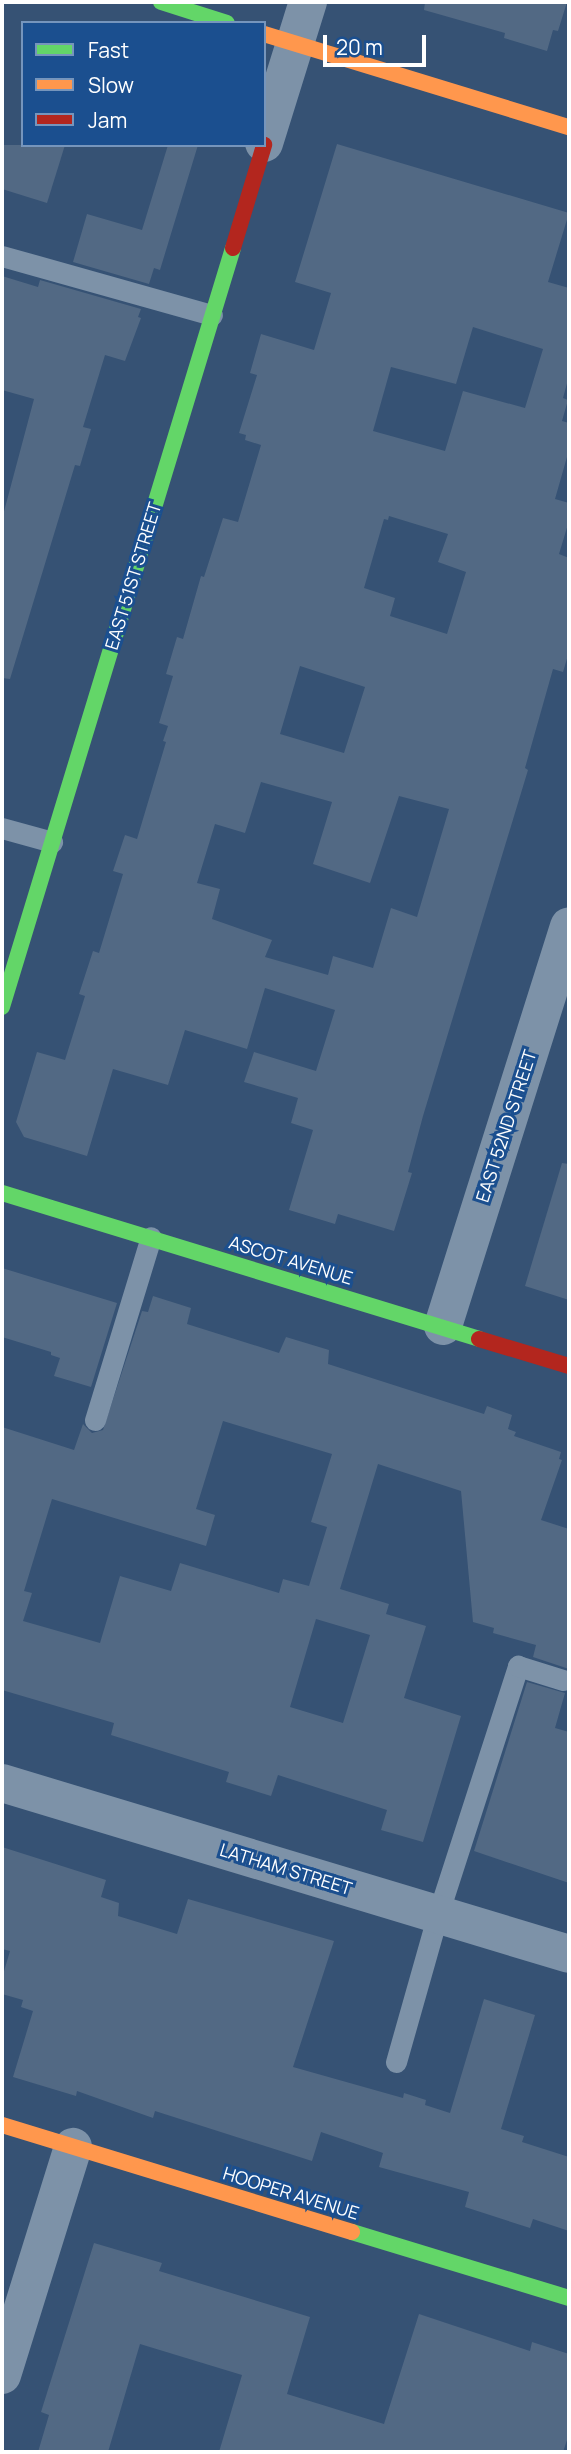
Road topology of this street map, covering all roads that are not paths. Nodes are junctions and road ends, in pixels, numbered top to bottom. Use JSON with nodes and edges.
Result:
{"nodes":[{"id":1,"x":162,"y":2,"type":"edge"},
{"id":2,"x":308,"y":2,"type":"edge"},
{"id":3,"x":222,"y":21,"type":"edge"},
{"id":4,"x":279,"y":39,"type":"edge"},
{"id":5,"x":569,"y":127,"type":"edge"},
{"id":6,"x":266,"y":130,"type":"edge"},
{"id":7,"x":263,"y":147,"type":"edge"},
{"id":8,"x":2,"y":256,"type":"edge"},
{"id":9,"x":212,"y":315,"type":"junction"},
{"id":10,"x":2,"y":828,"type":"edge"},
{"id":11,"x":52,"y":842,"type":"junction"},
{"id":12,"x":569,"y":926,"type":"edge"},
{"id":13,"x":2,"y":1007,"type":"edge"},
{"id":14,"x":2,"y":1193,"type":"edge"},
{"id":15,"x":151,"y":1237,"type":"junction"},
{"id":16,"x":443,"y":1326,"type":"junction"},
{"id":17,"x":569,"y":1366,"type":"edge"},
{"id":18,"x":95,"y":1420,"type":"dead end"},
{"id":19,"x":563,"y":1680,"type":"dead end"},
{"id":20,"x":2,"y":1783,"type":"edge"},
{"id":21,"x":438,"y":1914,"type":"junction"},
{"id":22,"x":569,"y":1954,"type":"edge"},
{"id":23,"x":396,"y":2062,"type":"dead end"},
{"id":24,"x":2,"y":2125,"type":"edge"},
{"id":25,"x":73,"y":2147,"type":"junction"},
{"id":26,"x":569,"y":2298,"type":"edge"},
{"id":27,"x":2,"y":2375,"type":"edge"}],
"edges":[{"from":1,"to":3,"type":"street"},
{"from":2,"to":4,"type":"street","name":"EAST 51ST STREET"},
{"from":4,"to":5,"type":"street"},
{"from":4,"to":6,"type":"street","name":"EAST 51ST STREET"},
{"from":7,"to":9,"type":"street","name":"EAST 51ST STREET"},
{"from":8,"to":9,"type":"lane"},
{"from":9,"to":11,"type":"street","name":"EAST 51ST STREET"},
{"from":10,"to":11,"type":"lane"},
{"from":11,"to":13,"type":"street","name":"EAST 51ST STREET"},
{"from":12,"to":16,"type":"street","name":"EAST 52ND STREET"},
{"from":14,"to":15,"type":"street","name":"ASCOT AVENUE"},
{"from":15,"to":16,"type":"street","name":"ASCOT AVENUE"},
{"from":15,"to":18,"type":"lane"},
{"from":16,"to":17,"type":"street","name":"ASCOT AVENUE"},
{"from":19,"to":21,"type":"lane"},
{"from":20,"to":21,"type":"street","name":"LATHAM STREET"},
{"from":21,"to":22,"type":"street","name":"LATHAM STREET"},
{"from":21,"to":23,"type":"lane"},
{"from":24,"to":25,"type":"street","name":"HOOPER AVENUE"},
{"from":25,"to":26,"type":"street","name":"HOOPER AVENUE"},
{"from":25,"to":27,"type":"street"}]}
